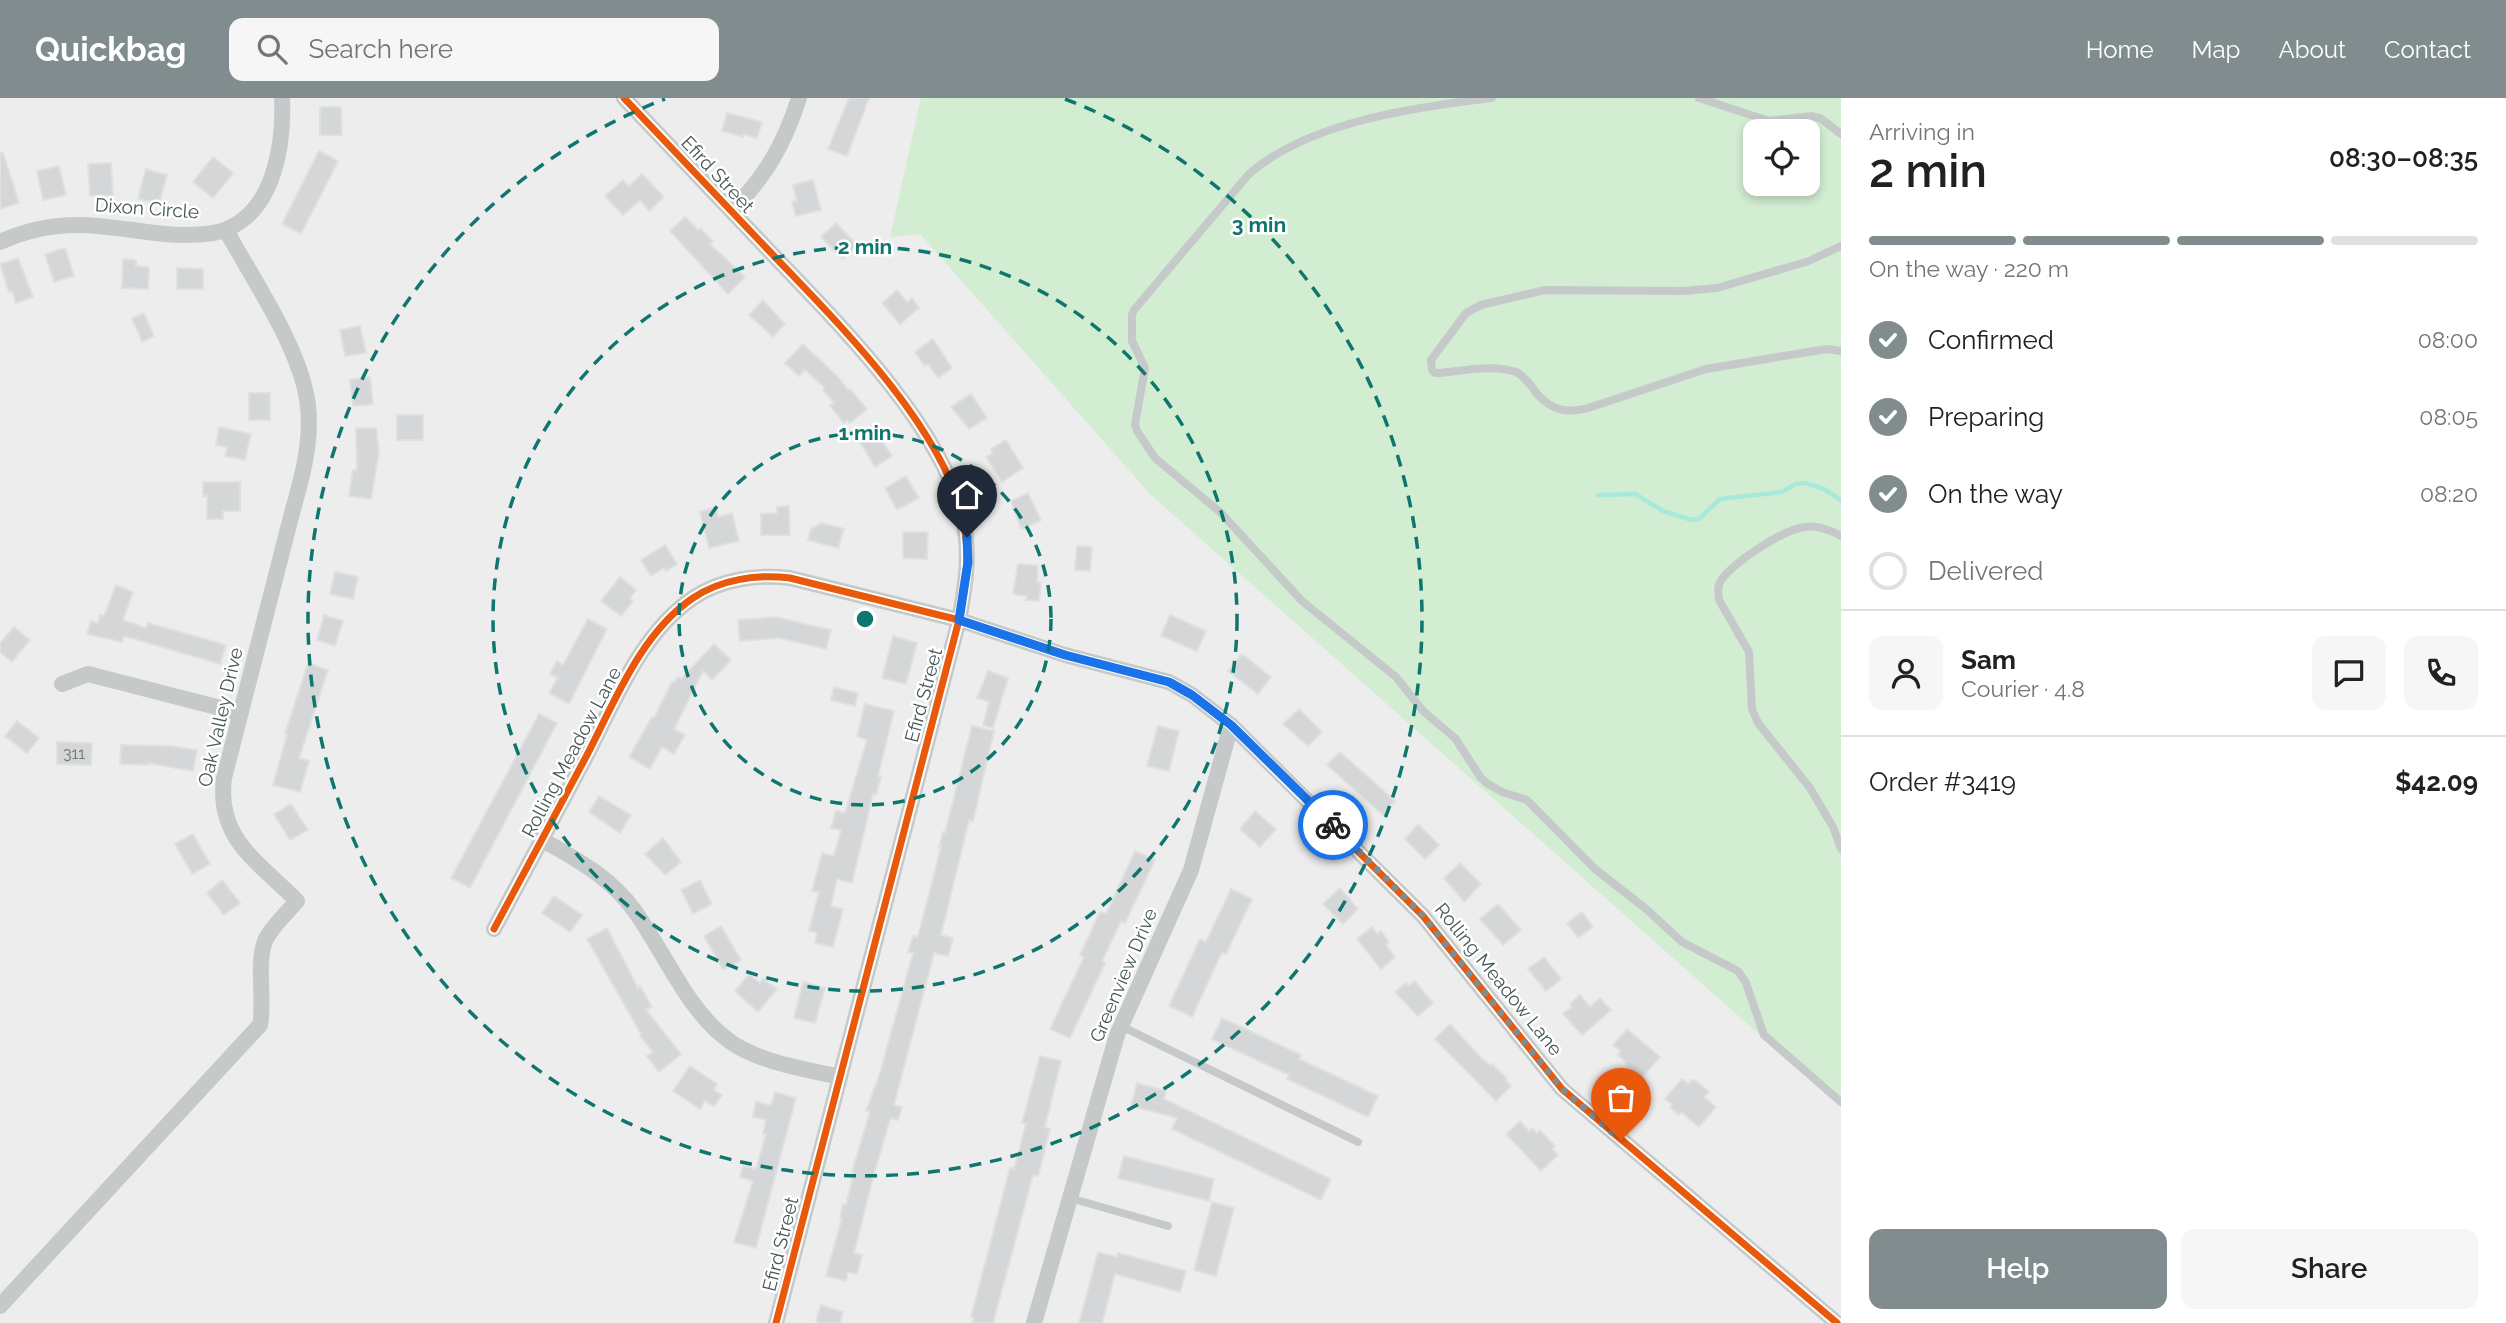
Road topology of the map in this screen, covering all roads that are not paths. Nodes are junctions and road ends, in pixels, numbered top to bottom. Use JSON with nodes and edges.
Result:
{"nodes":[{"id":1,"x":282,"y":98,"type":"edge"},
{"id":2,"x":624,"y":98,"type":"edge"},
{"id":3,"x":799,"y":98,"type":"edge"},
{"id":4,"x":1492,"y":98,"type":"edge"},
{"id":5,"x":1699,"y":98,"type":"edge"},
{"id":6,"x":1841,"y":134,"type":"edge"},
{"id":7,"x":732,"y":211,"type":"junction"},
{"id":8,"x":226,"y":230,"type":"junction"},
{"id":9,"x":0,"y":243,"type":"edge"},
{"id":10,"x":1841,"y":246,"type":"edge"},
{"id":11,"x":1841,"y":351,"type":"edge"},
{"id":12,"x":1841,"y":536,"type":"edge"},
{"id":13,"x":959,"y":620,"type":"junction"},
{"id":14,"x":62,"y":684,"type":"dead end"},
{"id":15,"x":240,"y":713,"type":"junction"},
{"id":16,"x":1231,"y":725,"type":"junction"},
{"id":17,"x":541,"y":839,"type":"junction"},
{"id":18,"x":1841,"y":849,"type":"edge"},
{"id":19,"x":495,"y":929,"type":"dead end"},
{"id":20,"x":1121,"y":1027,"type":"junction"},
{"id":21,"x":839,"y":1077,"type":"junction"},
{"id":22,"x":1841,"y":1102,"type":"edge"},
{"id":23,"x":1358,"y":1142,"type":"dead end"},
{"id":24,"x":1070,"y":1198,"type":"junction"},
{"id":25,"x":1168,"y":1226,"type":"dead end"},
{"id":26,"x":0,"y":1306,"type":"edge"},
{"id":27,"x":776,"y":1323,"type":"edge"},
{"id":28,"x":1034,"y":1323,"type":"edge"},
{"id":29,"x":1837,"y":1323,"type":"edge"}],
"edges":[{"from":1,"to":8,"type":"street","name":"Dixon Circle"},
{"from":2,"to":7,"type":"street","name":"Efird Street"},
{"from":3,"to":7,"type":"street"},
{"from":4,"to":22,"type":"lane"},
{"from":5,"to":6,"type":"lane"},
{"from":7,"to":13,"type":"street","name":"Efird Street"},
{"from":8,"to":9,"type":"street","name":"Dixon Circle"},
{"from":8,"to":15,"type":"street","name":"Oak Valley Drive"},
{"from":10,"to":11,"type":"lane"},
{"from":12,"to":18,"type":"lane"},
{"from":13,"to":16,"type":"street","name":"Rolling Meadow Lane"},
{"from":13,"to":17,"type":"street","name":"Rolling Meadow Lane"},
{"from":13,"to":21,"type":"street","name":"Efird Street"},
{"from":14,"to":15,"type":"street"},
{"from":15,"to":26,"type":"street","name":"Oak Valley Drive"},
{"from":16,"to":20,"type":"street","name":"Greenview Drive"},
{"from":16,"to":29,"type":"street","name":"Rolling Meadow Lane"},
{"from":17,"to":19,"type":"street","name":"Rolling Meadow Lane"},
{"from":17,"to":21,"type":"street"},
{"from":20,"to":23,"type":"lane"},
{"from":20,"to":24,"type":"street","name":"Greenview Drive"},
{"from":21,"to":27,"type":"street","name":"Efird Street"},
{"from":24,"to":25,"type":"lane"},
{"from":24,"to":28,"type":"street","name":"Greenview Drive"}]}
